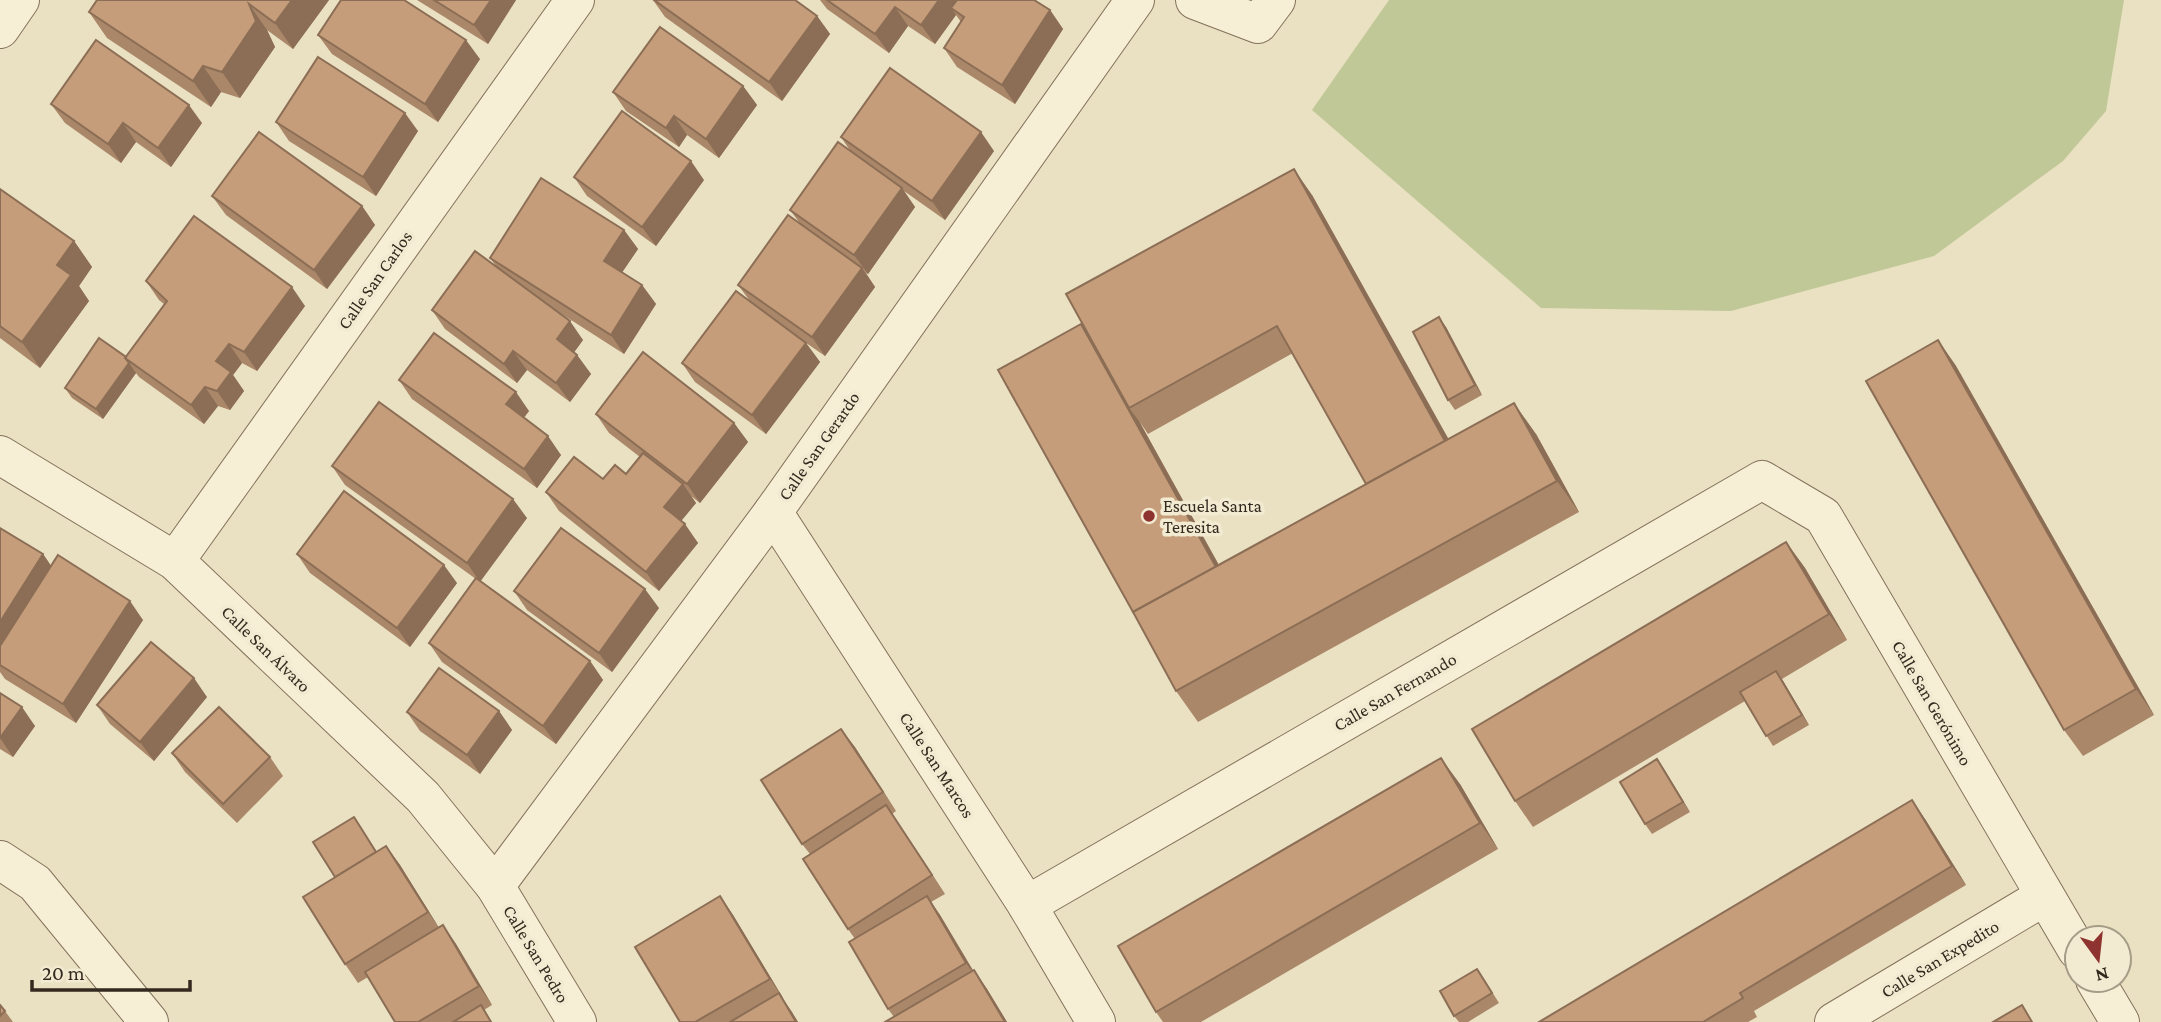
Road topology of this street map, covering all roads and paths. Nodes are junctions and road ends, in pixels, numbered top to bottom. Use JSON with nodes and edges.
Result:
{"nodes":[{"id":1,"x":20,"y":0,"type":"edge"},
{"id":2,"x":575,"y":0,"type":"edge"},
{"id":3,"x":1135,"y":0,"type":"edge"},
{"id":4,"x":1195,"y":0,"type":"edge"},
{"id":5,"x":1276,"y":0,"type":"edge"},
{"id":6,"x":0,"y":29,"type":"edge"},
{"id":7,"x":0,"y":455,"type":"edge"},
{"id":8,"x":1762,"y":480,"type":"joint"},
{"id":9,"x":772,"y":512,"type":"junction"},
{"id":10,"x":175,"y":561,"type":"junction"},
{"id":11,"x":0,"y":860,"type":"edge"},
{"id":12,"x":495,"y":886,"type":"junction"},
{"id":13,"x":2045,"y":896,"type":"junction"},
{"id":14,"x":1027,"y":905,"type":"junction"},
{"id":15,"x":2063,"y":926,"type":"edge"},
{"id":16,"x":2103,"y":994,"type":"edge"},
{"id":17,"x":149,"y":1022,"type":"edge"},
{"id":18,"x":577,"y":1022,"type":"edge"},
{"id":19,"x":1096,"y":1022,"type":"edge"},
{"id":20,"x":1835,"y":1022,"type":"edge"},
{"id":21,"x":2120,"y":1022,"type":"edge"}],
"edges":[{"from":1,"to":6,"type":"street"},
{"from":2,"to":10,"type":"street","name":"Calle San Carlos"},
{"from":3,"to":9,"type":"street","name":"Calle San Gerardo"},
{"from":4,"to":5,"type":"street"},
{"from":7,"to":10,"type":"street","name":"Calle San Álvaro"},
{"from":8,"to":13,"type":"street","name":"Calle San Gerónimo"},
{"from":8,"to":14,"type":"street","name":"Calle San Fernando"},
{"from":9,"to":12,"type":"street","name":"Calle San Gerardo"},
{"from":9,"to":14,"type":"street","name":"Calle San Marcos"},
{"from":10,"to":12,"type":"street","name":"Calle San Álvaro"},
{"from":11,"to":17,"type":"street"},
{"from":12,"to":18,"type":"street","name":"Calle San Pedro"},
{"from":13,"to":15,"type":"street","name":"Calle San Gerónimo"},
{"from":13,"to":20,"type":"street","name":"Calle San Expedito"},
{"from":14,"to":19,"type":"street","name":"Calle San Marcos"},
{"from":16,"to":21,"type":"street"}]}
